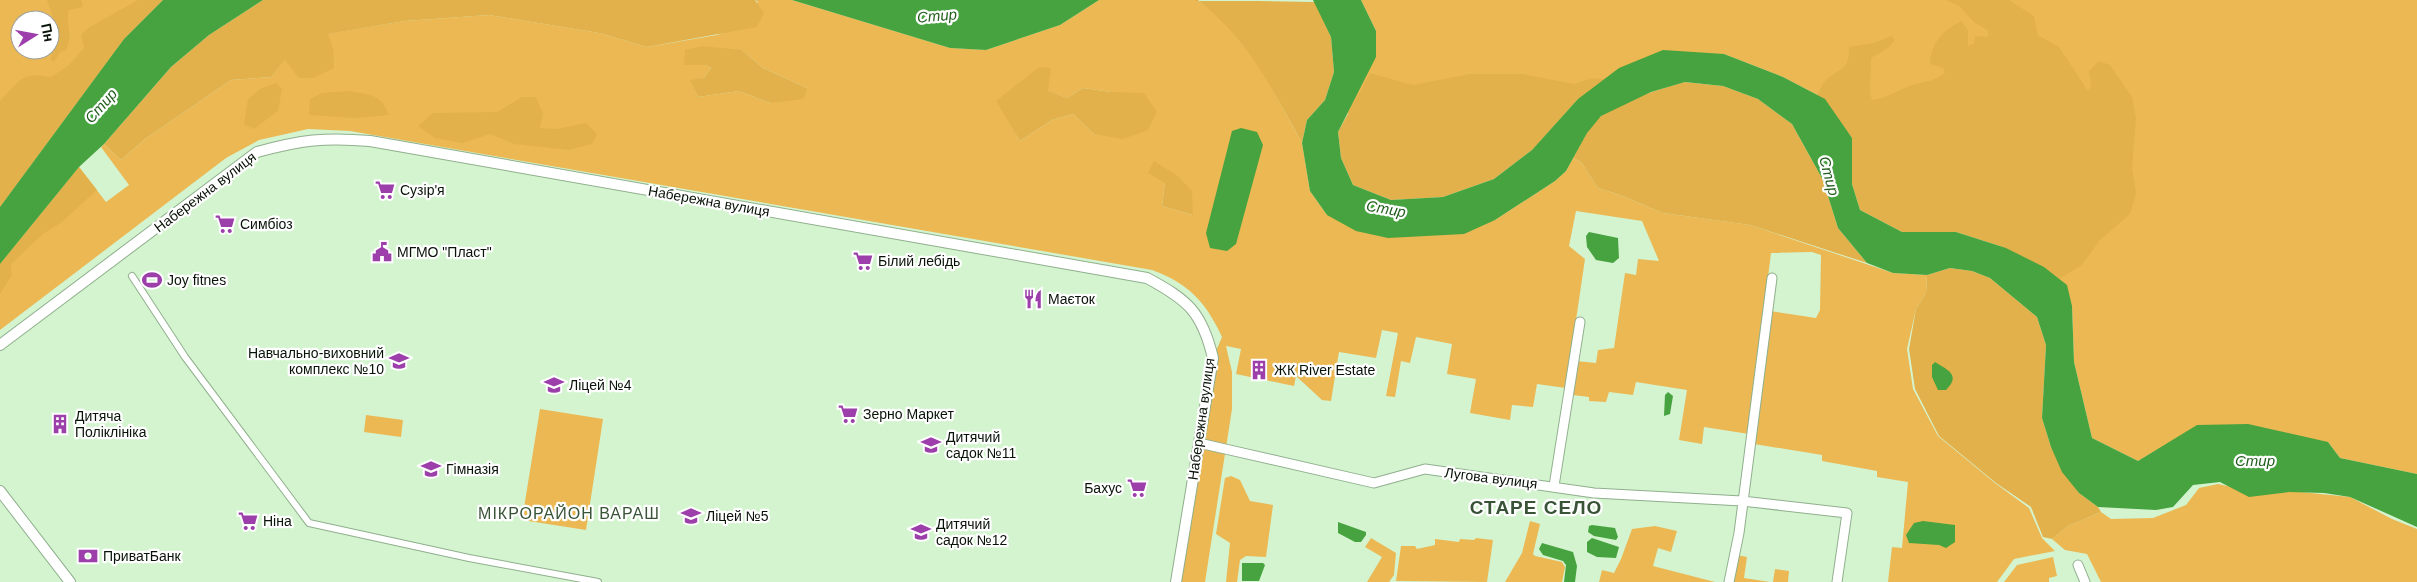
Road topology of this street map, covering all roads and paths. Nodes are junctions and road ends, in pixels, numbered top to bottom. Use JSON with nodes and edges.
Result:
{"nodes":[{"id":1,"x":132,"y":276,"type":"dead end"},
{"id":2,"x":1772,"y":278,"type":"dead end"},
{"id":3,"x":1580,"y":322,"type":"dead end"},
{"id":4,"x":0,"y":345,"type":"edge"},
{"id":5,"x":1199,"y":443,"type":"junction"},
{"id":6,"x":1554,"y":486,"type":"junction"},
{"id":7,"x":0,"y":491,"type":"edge"},
{"id":8,"x":1742,"y":500,"type":"junction"},
{"id":9,"x":2078,"y":565,"type":"dead end"},
{"id":10,"x":70,"y":582,"type":"edge"},
{"id":11,"x":598,"y":582,"type":"edge"},
{"id":12,"x":1176,"y":582,"type":"edge"},
{"id":13,"x":1729,"y":582,"type":"edge"},
{"id":14,"x":1837,"y":582,"type":"edge"},
{"id":15,"x":2085,"y":582,"type":"edge"}],
"edges":[{"from":1,"to":11,"type":"street"},
{"from":2,"to":8,"type":"street"},
{"from":3,"to":6,"type":"street"},
{"from":4,"to":5,"type":"street","name":"Набережна вулиця"},
{"from":5,"to":6,"type":"street","name":"Лугова вулиця"},
{"from":5,"to":12,"type":"street","name":"Набережна вулиця"},
{"from":6,"to":8,"type":"street","name":"Лугова вулиця"},
{"from":7,"to":10,"type":"street"},
{"from":8,"to":13,"type":"street"},
{"from":8,"to":14,"type":"street","name":"Лугова вулиця"},
{"from":9,"to":15,"type":"street"}]}
